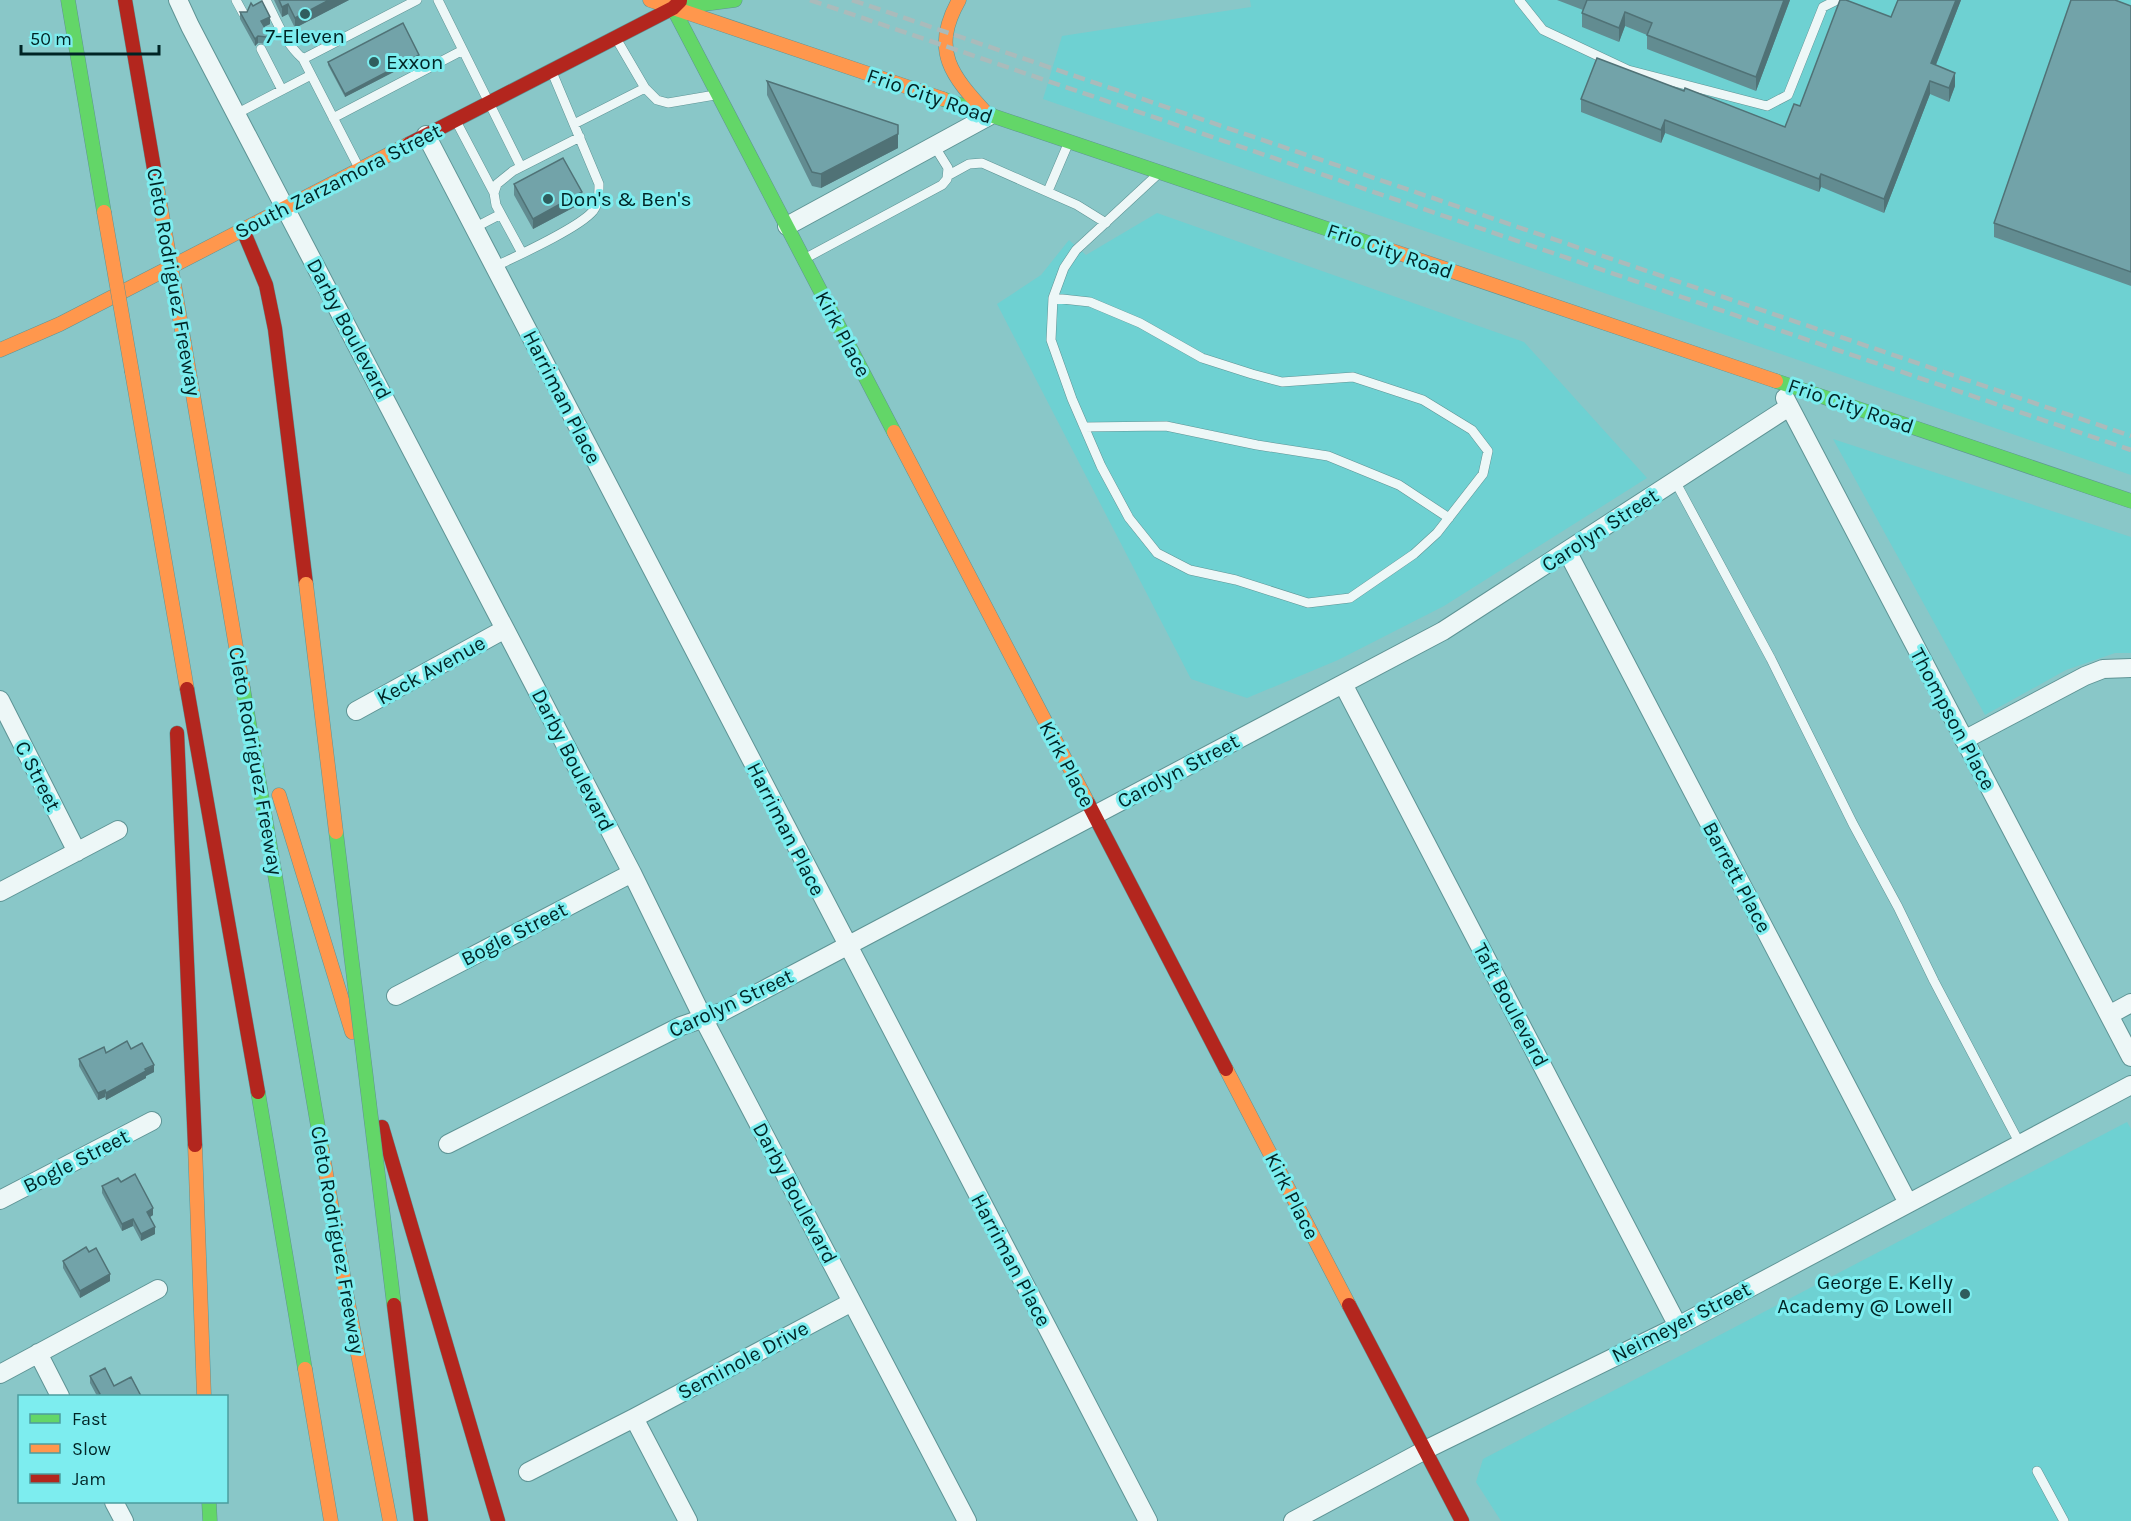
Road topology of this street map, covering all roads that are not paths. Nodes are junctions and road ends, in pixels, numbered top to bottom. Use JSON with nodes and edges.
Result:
{"nodes":[{"id":1,"x":69,"y":0,"type":"edge"},
{"id":2,"x":125,"y":0,"type":"edge"},
{"id":3,"x":178,"y":0,"type":"edge"},
{"id":4,"x":236,"y":0,"type":"edge"},
{"id":5,"x":266,"y":0,"type":"edge"},
{"id":6,"x":417,"y":0,"type":"edge"},
{"id":7,"x":438,"y":0,"type":"edge"},
{"id":8,"x":650,"y":0,"type":"edge"},
{"id":9,"x":735,"y":0,"type":"edge"},
{"id":10,"x":959,"y":0,"type":"edge"},
{"id":11,"x":1519,"y":0,"type":"edge"},
{"id":12,"x":1837,"y":0,"type":"edge"},
{"id":13,"x":677,"y":4,"type":"edge"},
{"id":14,"x":243,"y":14,"type":"edge"},
{"id":15,"x":615,"y":37,"type":"junction"},
{"id":16,"x":261,"y":49,"type":"dead end"},
{"id":17,"x":463,"y":50,"type":"junction"},
{"id":18,"x":303,"y":59,"type":"junction"},
{"id":19,"x":551,"y":70,"type":"junction"},
{"id":20,"x":311,"y":75,"type":"junction"},
{"id":21,"x":645,"y":88,"type":"junction"},
{"id":22,"x":282,"y":90,"type":"junction"},
{"id":23,"x":719,"y":94,"type":"junction"},
{"id":24,"x":490,"y":102,"type":"junction"},
{"id":25,"x":236,"y":114,"type":"junction"},
{"id":26,"x":989,"y":116,"type":"junction"},
{"id":27,"x":333,"y":118,"type":"junction"},
{"id":28,"x":456,"y":120,"type":"junction"},
{"id":29,"x":574,"y":124,"type":"junction"},
{"id":30,"x":426,"y":135,"type":"junction"},
{"id":31,"x":580,"y":137,"type":"junction"},
{"id":32,"x":1069,"y":142,"type":"junction"},
{"id":33,"x":934,"y":147,"type":"junction"},
{"id":34,"x":521,"y":167,"type":"junction"},
{"id":35,"x":360,"y":170,"type":"junction"},
{"id":36,"x":1159,"y":173,"type":"junction"},
{"id":37,"x":949,"y":175,"type":"junction"},
{"id":38,"x":1048,"y":191,"type":"junction"},
{"id":39,"x":494,"y":193,"type":"junction"},
{"id":40,"x":286,"y":208,"type":"junction"},
{"id":41,"x":501,"y":214,"type":"junction"},
{"id":42,"x":1106,"y":223,"type":"junction"},
{"id":43,"x":787,"y":226,"type":"junction"},
{"id":44,"x":474,"y":228,"type":"junction"},
{"id":45,"x":243,"y":230,"type":"junction"},
{"id":46,"x":522,"y":253,"type":"junction"},
{"id":47,"x":804,"y":259,"type":"junction"},
{"id":48,"x":494,"y":267,"type":"junction"},
{"id":49,"x":1053,"y":298,"type":"junction"},
{"id":50,"x":0,"y":350,"type":"edge"},
{"id":51,"x":1776,"y":380,"type":"junction"},
{"id":52,"x":1789,"y":407,"type":"junction"},
{"id":53,"x":1084,"y":427,"type":"junction"},
{"id":54,"x":1675,"y":481,"type":"junction"},
{"id":55,"x":2131,"y":501,"type":"edge"},
{"id":56,"x":1449,"y":518,"type":"junction"},
{"id":57,"x":1567,"y":551,"type":"junction"},
{"id":58,"x":173,"y":614,"type":"junction"},
{"id":59,"x":506,"y":629,"type":"junction"},
{"id":60,"x":2131,"y":669,"type":"edge"},
{"id":61,"x":241,"y":670,"type":"junction"},
{"id":62,"x":1343,"y":684,"type":"junction"},
{"id":63,"x":0,"y":700,"type":"edge"},
{"id":64,"x":356,"y":711,"type":"dead end"},
{"id":65,"x":1964,"y":740,"type":"junction"},
{"id":66,"x":1094,"y":816,"type":"junction"},
{"id":67,"x":118,"y":830,"type":"dead end"},
{"id":68,"x":77,"y":852,"type":"junction"},
{"id":69,"x":632,"y":873,"type":"junction"},
{"id":70,"x":0,"y":892,"type":"edge"},
{"id":71,"x":847,"y":946,"type":"junction"},
{"id":72,"x":396,"y":996,"type":"dead end"},
{"id":73,"x":2131,"y":1003,"type":"edge"},
{"id":74,"x":2109,"y":1015,"type":"junction"},
{"id":75,"x":703,"y":1018,"type":"junction"},
{"id":76,"x":2131,"y":1058,"type":"edge"},
{"id":77,"x":2131,"y":1085,"type":"edge"},
{"id":78,"x":152,"y":1121,"type":"dead end"},
{"id":79,"x":448,"y":1144,"type":"dead end"},
{"id":80,"x":2020,"y":1144,"type":"junction"},
{"id":81,"x":0,"y":1200,"type":"edge"},
{"id":82,"x":1908,"y":1203,"type":"junction"},
{"id":83,"x":158,"y":1289,"type":"dead end"},
{"id":84,"x":852,"y":1302,"type":"junction"},
{"id":85,"x":1678,"y":1326,"type":"junction"},
{"id":86,"x":38,"y":1353,"type":"junction"},
{"id":87,"x":0,"y":1374,"type":"edge"},
{"id":88,"x":59,"y":1395,"type":"edge"},
{"id":89,"x":204,"y":1395,"type":"edge"},
{"id":90,"x":634,"y":1418,"type":"junction"},
{"id":91,"x":1425,"y":1450,"type":"junction"},
{"id":92,"x":2037,"y":1471,"type":"dead end"},
{"id":93,"x":528,"y":1472,"type":"dead end"},
{"id":94,"x":115,"y":1503,"type":"edge"},
{"id":95,"x":209,"y":1503,"type":"edge"},
{"id":96,"x":124,"y":1521,"type":"edge"},
{"id":97,"x":210,"y":1521,"type":"edge"},
{"id":98,"x":331,"y":1521,"type":"edge"},
{"id":99,"x":390,"y":1521,"type":"edge"},
{"id":100,"x":421,"y":1521,"type":"edge"},
{"id":101,"x":498,"y":1521,"type":"edge"},
{"id":102,"x":688,"y":1521,"type":"edge"},
{"id":103,"x":967,"y":1521,"type":"edge"},
{"id":104,"x":1148,"y":1521,"type":"edge"},
{"id":105,"x":1293,"y":1521,"type":"edge"},
{"id":106,"x":1462,"y":1521,"type":"edge"},
{"id":107,"x":2064,"y":1521,"type":"edge"}],
"edges":[{"from":1,"to":58,"type":"main road","bridge":true},
{"from":2,"to":61,"type":"main road","name":"Cleto Rodriguez Freeway","bridge":true},
{"from":3,"to":25,"type":"street","name":"Darby Boulevard"},
{"from":4,"to":14,"type":"lane"},
{"from":5,"to":18,"type":"lane"},
{"from":6,"to":18,"type":"lane"},
{"from":7,"to":17,"type":"lane"},
{"from":8,"to":13,"type":"main road","name":"Frio City Road"},
{"from":9,"to":13,"type":"main road","name":"South Zarzamora Street"},
{"from":10,"to":26,"type":"main road"},
{"from":11,"to":12,"type":"lane"},
{"from":13,"to":15,"type":"main road","name":"South Zarzamora Street"},
{"from":13,"to":23,"type":"main road","name":"Kirk Place"},
{"from":13,"to":26,"type":"main road","name":"Frio City Road"},
{"from":15,"to":19,"type":"main road","name":"South Zarzamora Street"},
{"from":15,"to":21,"type":"lane"},
{"from":16,"to":22,"type":"lane"},
{"from":17,"to":24,"type":"lane"},
{"from":17,"to":27,"type":"lane"},
{"from":18,"to":20,"type":"lane"},
{"from":19,"to":24,"type":"main road","name":"South Zarzamora Street"},
{"from":19,"to":29,"type":"lane"},
{"from":20,"to":22,"type":"lane"},
{"from":20,"to":27,"type":"lane"},
{"from":21,"to":23,"type":"lane"},
{"from":21,"to":29,"type":"lane"},
{"from":22,"to":25,"type":"lane"},
{"from":23,"to":43,"type":"main road","name":"Kirk Place"},
{"from":24,"to":28,"type":"main road","name":"South Zarzamora Street"},
{"from":24,"to":34,"type":"lane"},
{"from":25,"to":40,"type":"street","name":"Darby Boulevard"},
{"from":26,"to":32,"type":"main road","name":"Frio City Road"},
{"from":26,"to":33,"type":"street"},
{"from":27,"to":35,"type":"lane"},
{"from":28,"to":30,"type":"main road","name":"South Zarzamora Street"},
{"from":28,"to":39,"type":"lane"},
{"from":29,"to":31,"type":"lane"},
{"from":30,"to":35,"type":"main road","name":"South Zarzamora Street"},
{"from":30,"to":44,"type":"street","name":"Harriman Place"},
{"from":31,"to":34,"type":"lane"},
{"from":31,"to":46,"type":"lane"},
{"from":32,"to":36,"type":"main road","name":"Frio City Road"},
{"from":32,"to":38,"type":"lane"},
{"from":33,"to":37,"type":"lane"},
{"from":33,"to":43,"type":"street"},
{"from":34,"to":39,"type":"lane"},
{"from":35,"to":40,"type":"main road","name":"South Zarzamora Street"},
{"from":36,"to":42,"type":"lane"},
{"from":36,"to":51,"type":"main road","name":"Frio City Road"},
{"from":37,"to":38,"type":"lane"},
{"from":37,"to":47,"type":"lane"},
{"from":38,"to":42,"type":"lane"},
{"from":39,"to":41,"type":"lane"},
{"from":40,"to":45,"type":"main road","name":"South Zarzamora Street"},
{"from":40,"to":59,"type":"street","name":"Darby Boulevard"},
{"from":41,"to":44,"type":"lane"},
{"from":41,"to":46,"type":"lane"},
{"from":42,"to":49,"type":"lane"},
{"from":43,"to":47,"type":"main road","name":"Kirk Place"},
{"from":44,"to":48,"type":"street","name":"Harriman Place"},
{"from":45,"to":50,"type":"main road","name":"South Zarzamora Street"},
{"from":45,"to":100,"type":"main road","bridge":true},
{"from":46,"to":48,"type":"lane"},
{"from":47,"to":66,"type":"main road","name":"Kirk Place"},
{"from":48,"to":71,"type":"street","name":"Harriman Place"},
{"from":49,"to":53,"type":"lane"},
{"from":49,"to":56,"type":"lane"},
{"from":51,"to":52,"type":"street","name":"Thompson Place"},
{"from":51,"to":55,"type":"main road","name":"Frio City Road"},
{"from":52,"to":54,"type":"street","name":"Carolyn Street"},
{"from":52,"to":65,"type":"street","name":"Thompson Place"},
{"from":53,"to":56,"type":"lane"},
{"from":53,"to":56,"type":"lane"},
{"from":54,"to":57,"type":"street","name":"Carolyn Street"},
{"from":54,"to":80,"type":"lane"},
{"from":57,"to":62,"type":"street","name":"Carolyn Street"},
{"from":57,"to":82,"type":"street","name":"Barrett Place"},
{"from":58,"to":89,"type":"main road"},
{"from":58,"to":98,"type":"main road"},
{"from":59,"to":64,"type":"street","name":"Keck Avenue"},
{"from":59,"to":69,"type":"street","name":"Darby Boulevard"},
{"from":60,"to":65,"type":"street"},
{"from":61,"to":99,"type":"main road","name":"Cleto Rodriguez Freeway"},
{"from":61,"to":101,"type":"main road"},
{"from":62,"to":66,"type":"street","name":"Carolyn Street"},
{"from":62,"to":85,"type":"street","name":"Taft Boulevard"},
{"from":63,"to":68,"type":"street","name":"C Street"},
{"from":65,"to":74,"type":"street","name":"Thompson Place"},
{"from":66,"to":71,"type":"street","name":"Carolyn Street"},
{"from":66,"to":91,"type":"main road","name":"Kirk Place"},
{"from":67,"to":68,"type":"street"},
{"from":68,"to":70,"type":"street"},
{"from":69,"to":72,"type":"street","name":"Bogle Street"},
{"from":69,"to":75,"type":"street","name":"Darby Boulevard"},
{"from":71,"to":75,"type":"street","name":"Carolyn Street"},
{"from":71,"to":104,"type":"street","name":"Harriman Place"},
{"from":73,"to":74,"type":"street"},
{"from":74,"to":76,"type":"street","name":"Thompson Place"},
{"from":75,"to":79,"type":"street","name":"Carolyn Street"},
{"from":75,"to":84,"type":"street","name":"Darby Boulevard"},
{"from":77,"to":80,"type":"street","name":"Neimeyer Street"},
{"from":78,"to":81,"type":"street","name":"Bogle Street"},
{"from":80,"to":82,"type":"street","name":"Neimeyer Street"},
{"from":82,"to":85,"type":"street","name":"Neimeyer Street"},
{"from":83,"to":86,"type":"street"},
{"from":84,"to":90,"type":"street","name":"Seminole Drive"},
{"from":84,"to":103,"type":"street","name":"Darby Boulevard"},
{"from":85,"to":91,"type":"street","name":"Neimeyer Street"},
{"from":86,"to":87,"type":"street"},
{"from":86,"to":88,"type":"street"},
{"from":90,"to":93,"type":"street","name":"Seminole Drive"},
{"from":90,"to":102,"type":"street"},
{"from":91,"to":105,"type":"street","name":"Neimeyer Street"},
{"from":91,"to":106,"type":"main road","name":"Kirk Place"},
{"from":92,"to":107,"type":"lane"},
{"from":94,"to":96,"type":"street"},
{"from":95,"to":97,"type":"main road"}]}
